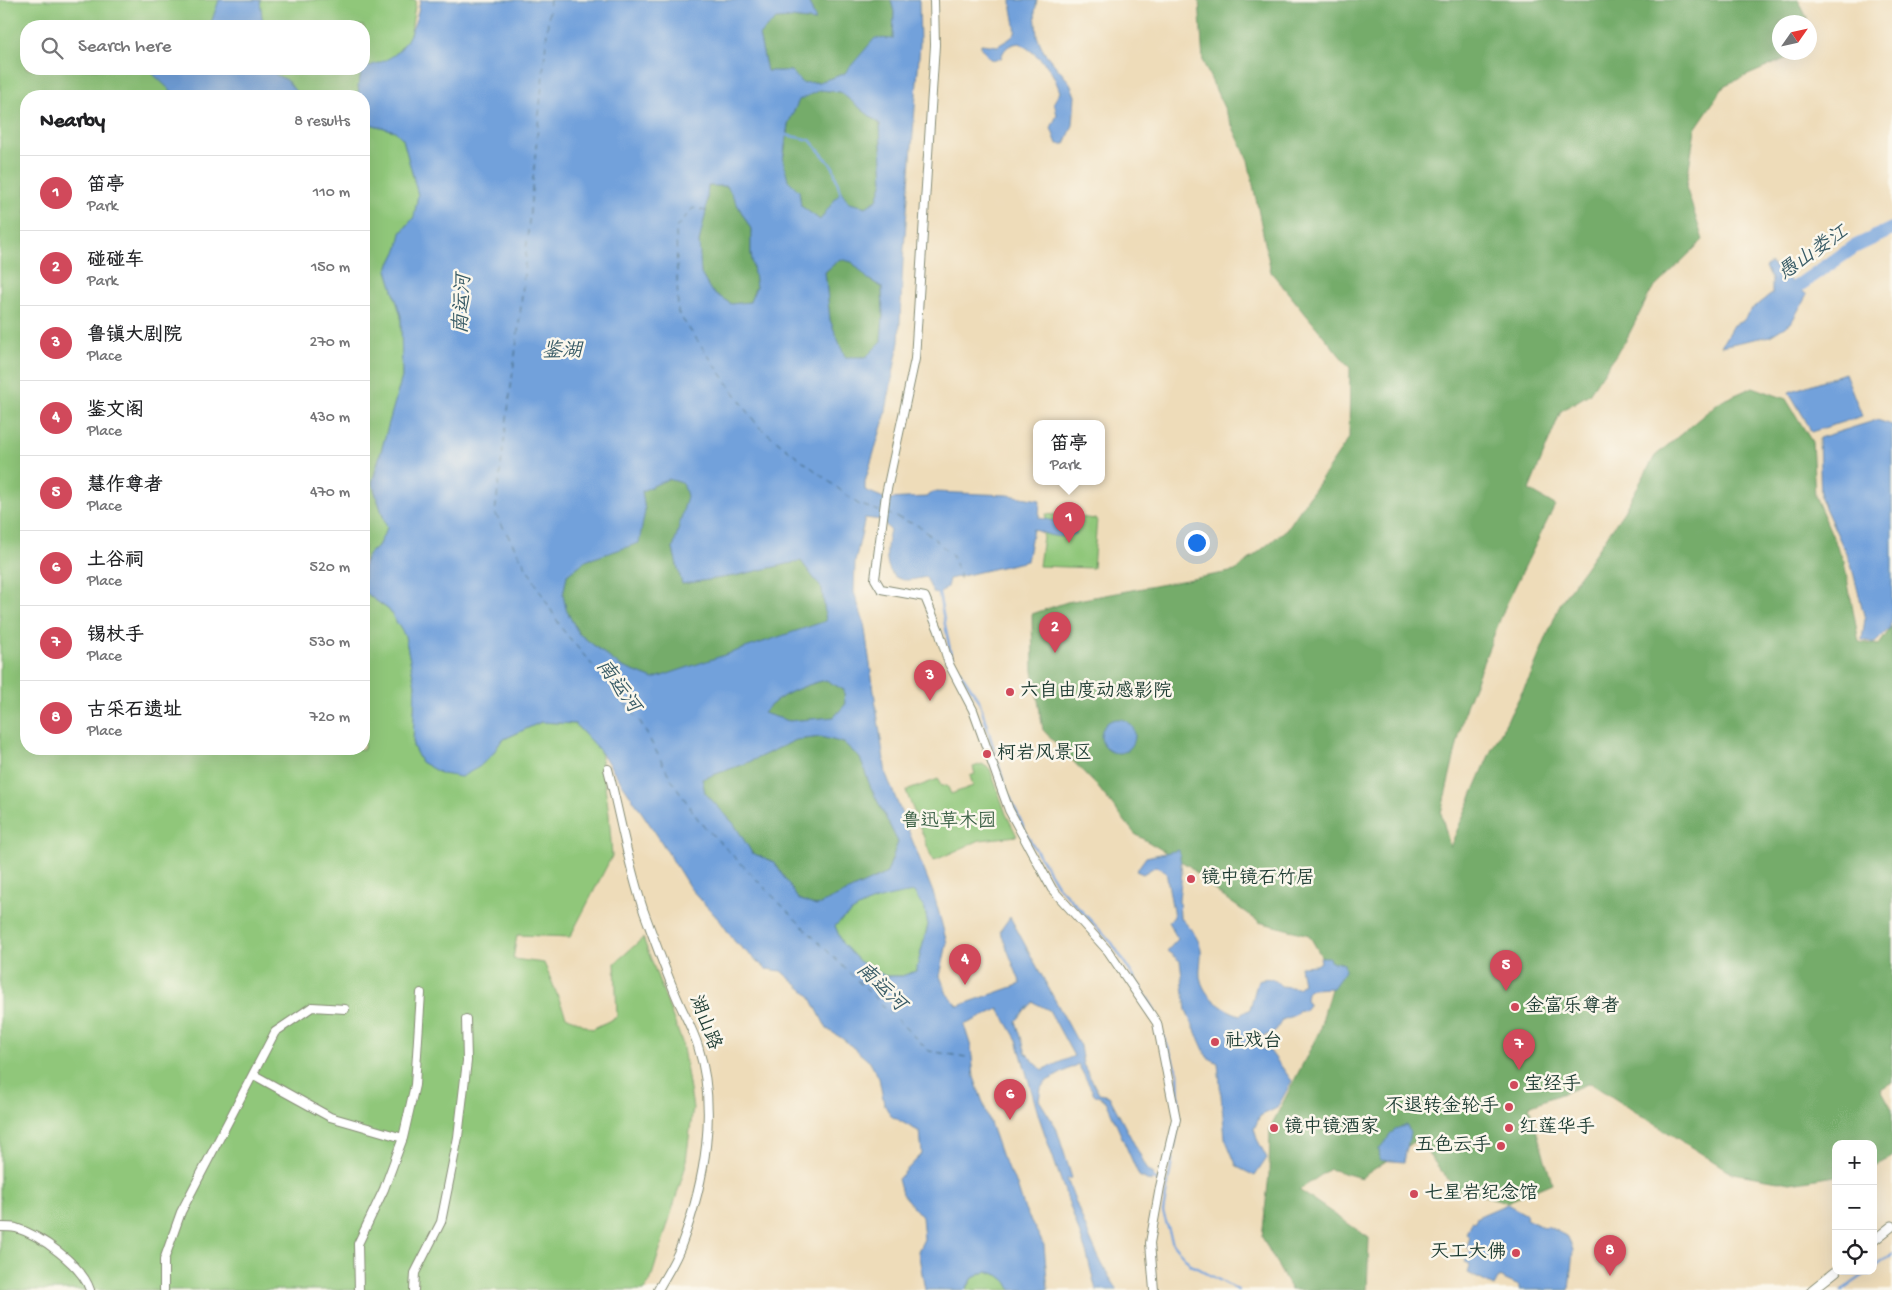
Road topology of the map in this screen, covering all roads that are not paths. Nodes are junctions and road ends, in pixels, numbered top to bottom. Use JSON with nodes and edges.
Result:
{"nodes":[{"id":1,"x":934,"y":0,"type":"edge"},
{"id":2,"x":608,"y":769,"type":"dead end"},
{"id":3,"x":421,"y":994,"type":"dead end"},
{"id":4,"x":345,"y":1009,"type":"dead end"},
{"id":5,"x":466,"y":1019,"type":"dead end"},
{"id":6,"x":254,"y":1075,"type":"junction"},
{"id":7,"x":403,"y":1138,"type":"junction"},
{"id":8,"x":1892,"y":1226,"type":"edge"},
{"id":9,"x":0,"y":1227,"type":"edge"},
{"id":10,"x":1877,"y":1238,"type":"edge"},
{"id":11,"x":1832,"y":1274,"type":"edge"},
{"id":12,"x":90,"y":1290,"type":"edge"},
{"id":13,"x":164,"y":1290,"type":"edge"},
{"id":14,"x":359,"y":1290,"type":"edge"},
{"id":15,"x":414,"y":1290,"type":"edge"},
{"id":16,"x":658,"y":1290,"type":"edge"},
{"id":17,"x":1154,"y":1290,"type":"edge"},
{"id":18,"x":1812,"y":1290,"type":"edge"}],
"edges":[{"from":1,"to":17,"type":"street"},
{"from":2,"to":16,"type":"street","name":"湖山路"},
{"from":3,"to":7,"type":"street"},
{"from":4,"to":6,"type":"street"},
{"from":5,"to":15,"type":"street"},
{"from":6,"to":7,"type":"street"},
{"from":6,"to":13,"type":"street"},
{"from":7,"to":14,"type":"street"},
{"from":8,"to":10,"type":"street"},
{"from":9,"to":12,"type":"street"},
{"from":11,"to":18,"type":"street"}]}
